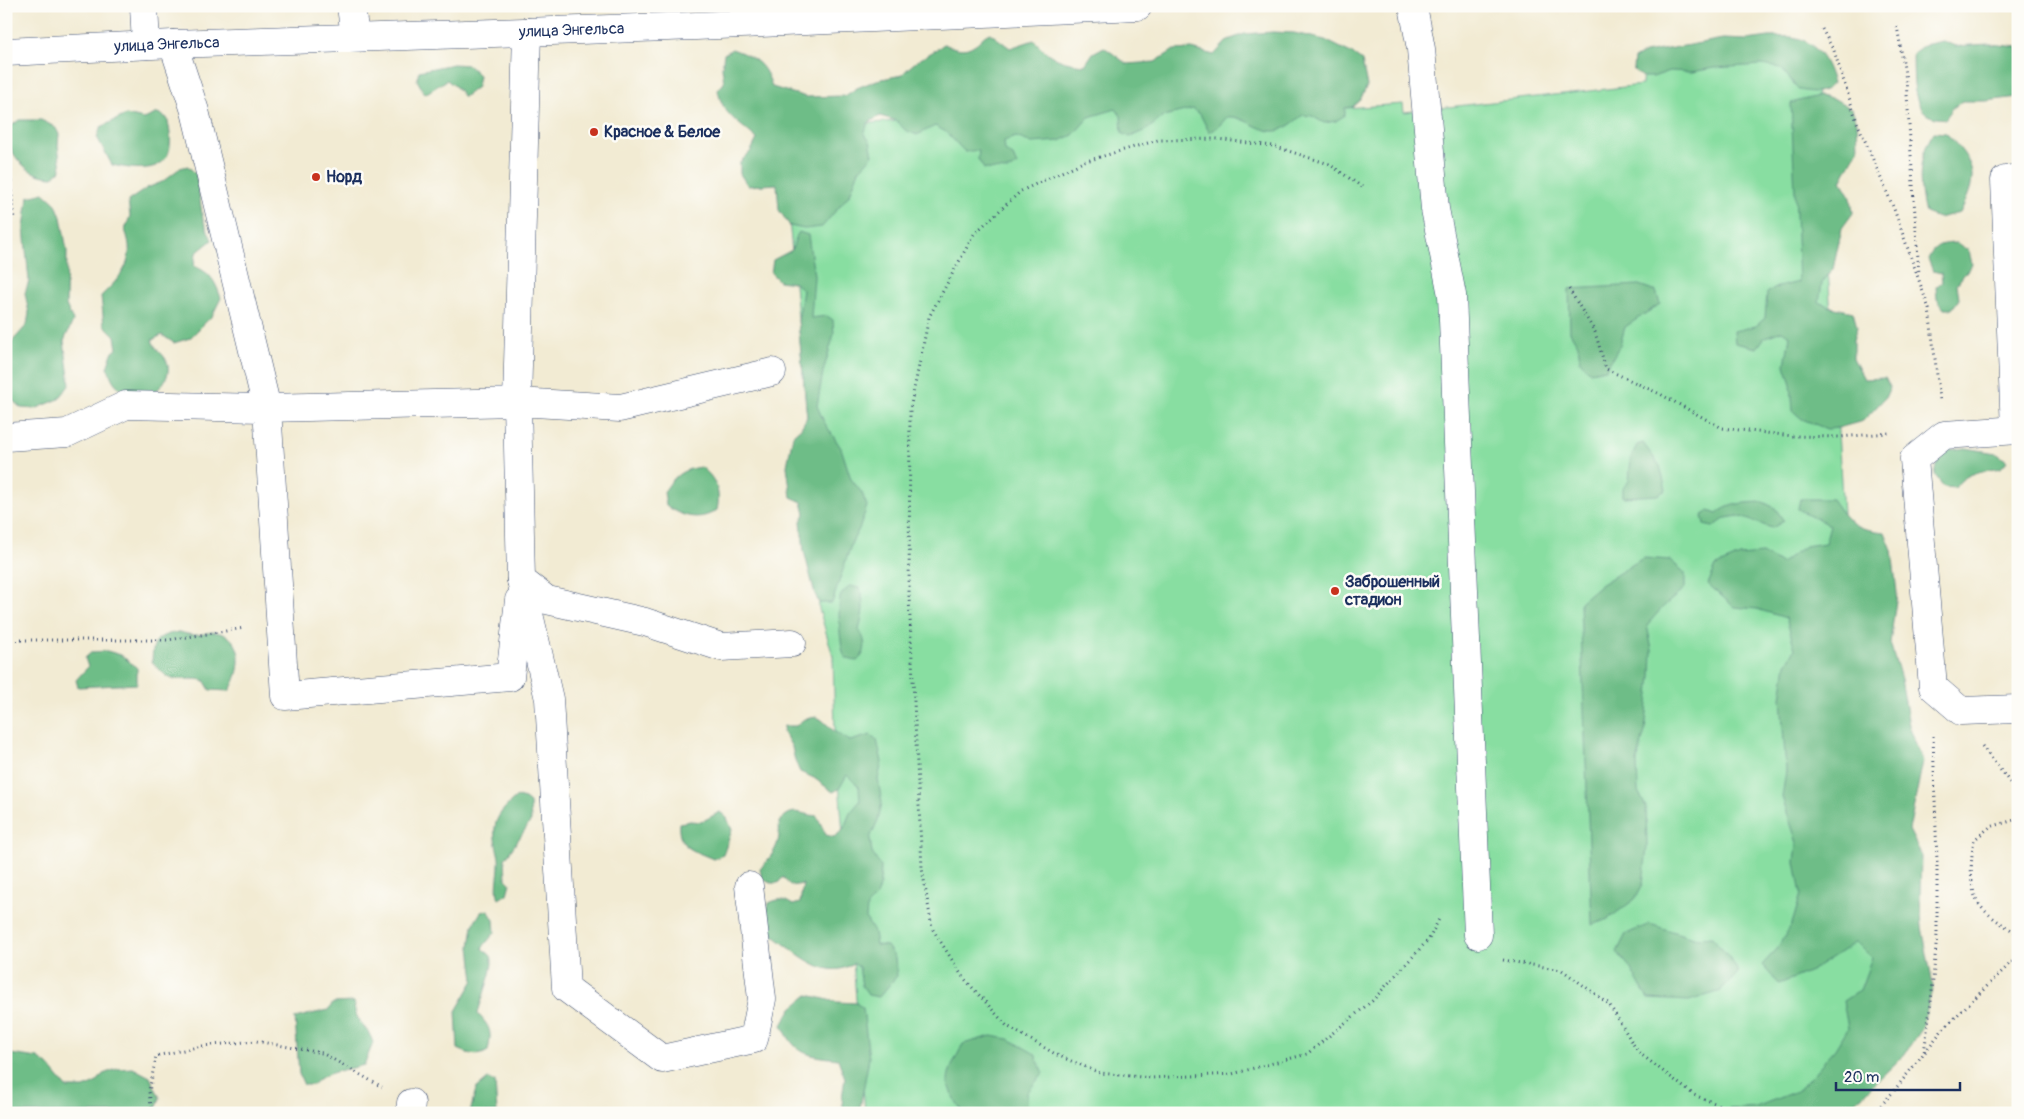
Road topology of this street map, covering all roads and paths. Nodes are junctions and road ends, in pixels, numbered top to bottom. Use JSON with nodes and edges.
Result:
{"nodes":[{"id":1,"x":144,"y":6,"type":"edge"},
{"id":2,"x":351,"y":6,"type":"edge"},
{"id":3,"x":1138,"y":6,"type":"edge"},
{"id":4,"x":1413,"y":6,"type":"edge"},
{"id":5,"x":862,"y":12,"type":"edge"},
{"id":6,"x":606,"y":18,"type":"edge"},
{"id":7,"x":1897,"y":26,"type":"dead end"},
{"id":8,"x":1822,"y":29,"type":"dead end"},
{"id":9,"x":527,"y":32,"type":"junction"},
{"id":10,"x":355,"y":38,"type":"junction"},
{"id":11,"x":173,"y":44,"type":"junction"},
{"id":12,"x":146,"y":45,"type":"junction"},
{"id":13,"x":6,"y":52,"type":"edge"},
{"id":14,"x":6,"y":121,"type":"edge"},
{"id":15,"x":2018,"y":178,"type":"edge"},
{"id":16,"x":1362,"y":187,"type":"dead end"},
{"id":17,"x":14,"y":220,"type":"dead end"},
{"id":18,"x":1919,"y":280,"type":"junction"},
{"id":19,"x":1569,"y":289,"type":"dead end"},
{"id":20,"x":772,"y":372,"type":"dead end"},
{"id":21,"x":517,"y":402,"type":"junction"},
{"id":22,"x":267,"y":408,"type":"junction"},
{"id":23,"x":2016,"y":430,"type":"edge"},
{"id":24,"x":1944,"y":435,"type":"junction"},
{"id":25,"x":6,"y":437,"type":"edge"},
{"id":26,"x":522,"y":580,"type":"junction"},
{"id":27,"x":280,"y":622,"type":"junction"},
{"id":28,"x":6,"y":640,"type":"edge"},
{"id":29,"x":792,"y":643,"type":"dead end"},
{"id":30,"x":1933,"y":687,"type":"junction"},
{"id":31,"x":2018,"y":709,"type":"edge"},
{"id":32,"x":1962,"y":711,"type":"junction"},
{"id":33,"x":2018,"y":793,"type":"edge"},
{"id":34,"x":2018,"y":819,"type":"edge"},
{"id":35,"x":749,"y":886,"type":"dead end"},
{"id":36,"x":1441,"y":914,"type":"dead end"},
{"id":37,"x":2018,"y":934,"type":"edge"},
{"id":38,"x":1478,"y":935,"type":"joint"},
{"id":39,"x":2018,"y":956,"type":"edge"},
{"id":40,"x":1924,"y":1053,"type":"junction"},
{"id":41,"x":410,"y":1108,"type":"edge"},
{"id":42,"x":152,"y":1113,"type":"edge"},
{"id":43,"x":1740,"y":1113,"type":"edge"},
{"id":44,"x":1874,"y":1113,"type":"edge"}],
"edges":[{"from":1,"to":12,"type":"street"},
{"from":2,"to":10,"type":"street"},
{"from":3,"to":5,"type":"street","name":"улица Энгельса"},
{"from":4,"to":38,"type":"street"},
{"from":5,"to":6,"type":"street","name":"улица Энгельса"},
{"from":6,"to":9,"type":"street","name":"улица Энгельса"},
{"from":7,"to":18,"type":"path"},
{"from":8,"to":18,"type":"path"},
{"from":9,"to":10,"type":"street","name":"улица Энгельса"},
{"from":9,"to":21,"type":"street"},
{"from":10,"to":11,"type":"street","name":"улица Энгельса"},
{"from":11,"to":12,"type":"street","name":"улица Энгельса"},
{"from":11,"to":22,"type":"street"},
{"from":12,"to":13,"type":"street","name":"улица Энгельса"},
{"from":14,"to":17,"type":"path"},
{"from":15,"to":23,"type":"street"},
{"from":16,"to":36,"type":"path"},
{"from":18,"to":24,"type":"path"},
{"from":19,"to":24,"type":"path"},
{"from":20,"to":21,"type":"street"},
{"from":21,"to":22,"type":"street"},
{"from":21,"to":26,"type":"street"},
{"from":22,"to":25,"type":"street"},
{"from":22,"to":27,"type":"street"},
{"from":23,"to":24,"type":"street"},
{"from":24,"to":30,"type":"street"},
{"from":26,"to":27,"type":"street"},
{"from":26,"to":29,"type":"street"},
{"from":26,"to":35,"type":"street"},
{"from":27,"to":28,"type":"path"},
{"from":30,"to":32,"type":"street"},
{"from":30,"to":40,"type":"path"},
{"from":31,"to":32,"type":"street"},
{"from":32,"to":33,"type":"path"},
{"from":34,"to":37,"type":"path"},
{"from":38,"to":43,"type":"path"},
{"from":39,"to":40,"type":"path"},
{"from":40,"to":44,"type":"path"},
{"from":41,"to":42,"type":"path"}]}
